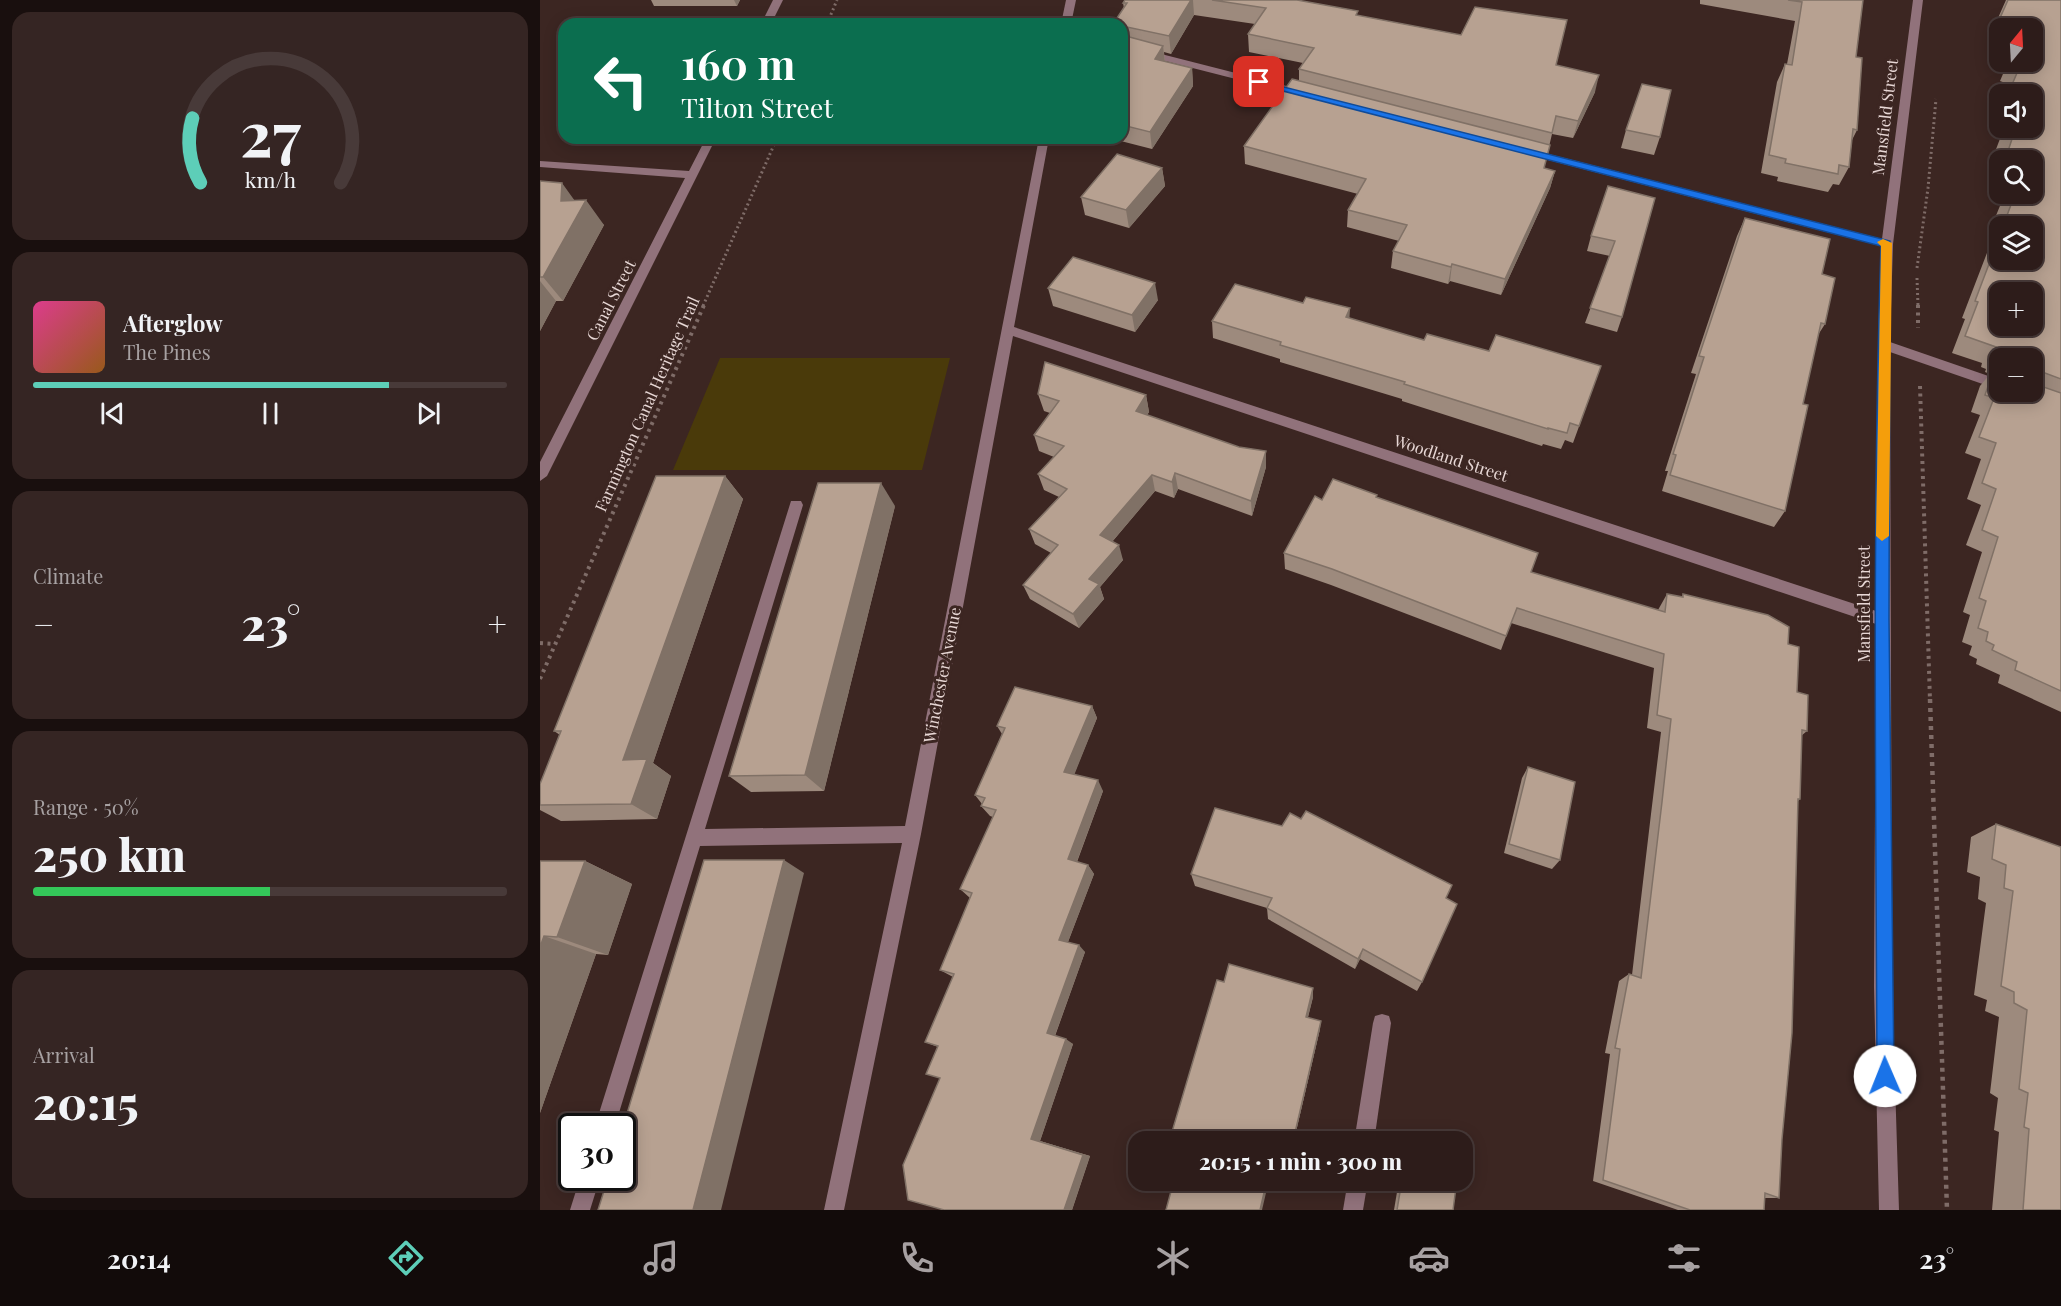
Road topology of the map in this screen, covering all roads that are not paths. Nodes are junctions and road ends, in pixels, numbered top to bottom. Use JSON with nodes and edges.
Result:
{"nodes":[{"id":1,"x":778,"y":0,"type":"edge"},
{"id":2,"x":1071,"y":0,"type":"edge"},
{"id":3,"x":1918,"y":0,"type":"edge"},
{"id":4,"x":769,"y":18,"type":"edge"},
{"id":5,"x":1067,"y":18,"type":"edge"},
{"id":6,"x":1128,"y":49,"type":"edge"},
{"id":7,"x":1319,"y":98,"type":"edge"},
{"id":8,"x":708,"y":144,"type":"edge"},
{"id":9,"x":1043,"y":144,"type":"edge"},
{"id":10,"x":1516,"y":148,"type":"edge"},
{"id":11,"x":540,"y":164,"type":"edge"},
{"id":12,"x":693,"y":175,"type":"junction"},
{"id":13,"x":1887,"y":243,"type":"junction"},
{"id":14,"x":1008,"y":330,"type":"junction"},
{"id":15,"x":1884,"y":345,"type":"junction"},
{"id":16,"x":1989,"y":381,"type":"edge"},
{"id":17,"x":540,"y":476,"type":"edge"},
{"id":18,"x":796,"y":505,"type":"dead end"},
{"id":19,"x":1882,"y":619,"type":"junction"},
{"id":20,"x":912,"y":834,"type":"junction"},
{"id":21,"x":693,"y":838,"type":"junction"},
{"id":22,"x":1382,"y":1023,"type":"dead end"},
{"id":23,"x":609,"y":1113,"type":"edge"},
{"id":24,"x":1366,"y":1131,"type":"edge"},
{"id":25,"x":586,"y":1191,"type":"edge"},
{"id":26,"x":1356,"y":1191,"type":"edge"},
{"id":27,"x":580,"y":1210,"type":"edge"},
{"id":28,"x":834,"y":1210,"type":"edge"},
{"id":29,"x":1353,"y":1210,"type":"edge"},
{"id":30,"x":1889,"y":1210,"type":"edge"}],
"edges":[{"from":1,"to":4,"type":"street"},
{"from":2,"to":5,"type":"street"},
{"from":3,"to":13,"type":"street","name":"Mansfield Street"},
{"from":6,"to":7,"type":"street"},
{"from":8,"to":12,"type":"street","name":"Canal Street"},
{"from":9,"to":14,"type":"street","name":"Winchester Avenue"},
{"from":10,"to":13,"type":"street"},
{"from":11,"to":12,"type":"street"},
{"from":12,"to":17,"type":"street","name":"Canal Street"},
{"from":13,"to":15,"type":"street","name":"Mansfield Street"},
{"from":14,"to":19,"type":"street","name":"Woodland Street"},
{"from":14,"to":20,"type":"street","name":"Winchester Avenue"},
{"from":15,"to":16,"type":"street"},
{"from":15,"to":19,"type":"street","name":"Mansfield Street"},
{"from":18,"to":21,"type":"street"},
{"from":19,"to":30,"type":"street","name":"Mansfield Street"},
{"from":20,"to":21,"type":"street"},
{"from":20,"to":28,"type":"street","name":"Winchester Avenue"},
{"from":21,"to":23,"type":"street"},
{"from":22,"to":24,"type":"street"},
{"from":25,"to":27,"type":"street"},
{"from":26,"to":29,"type":"street"}]}
